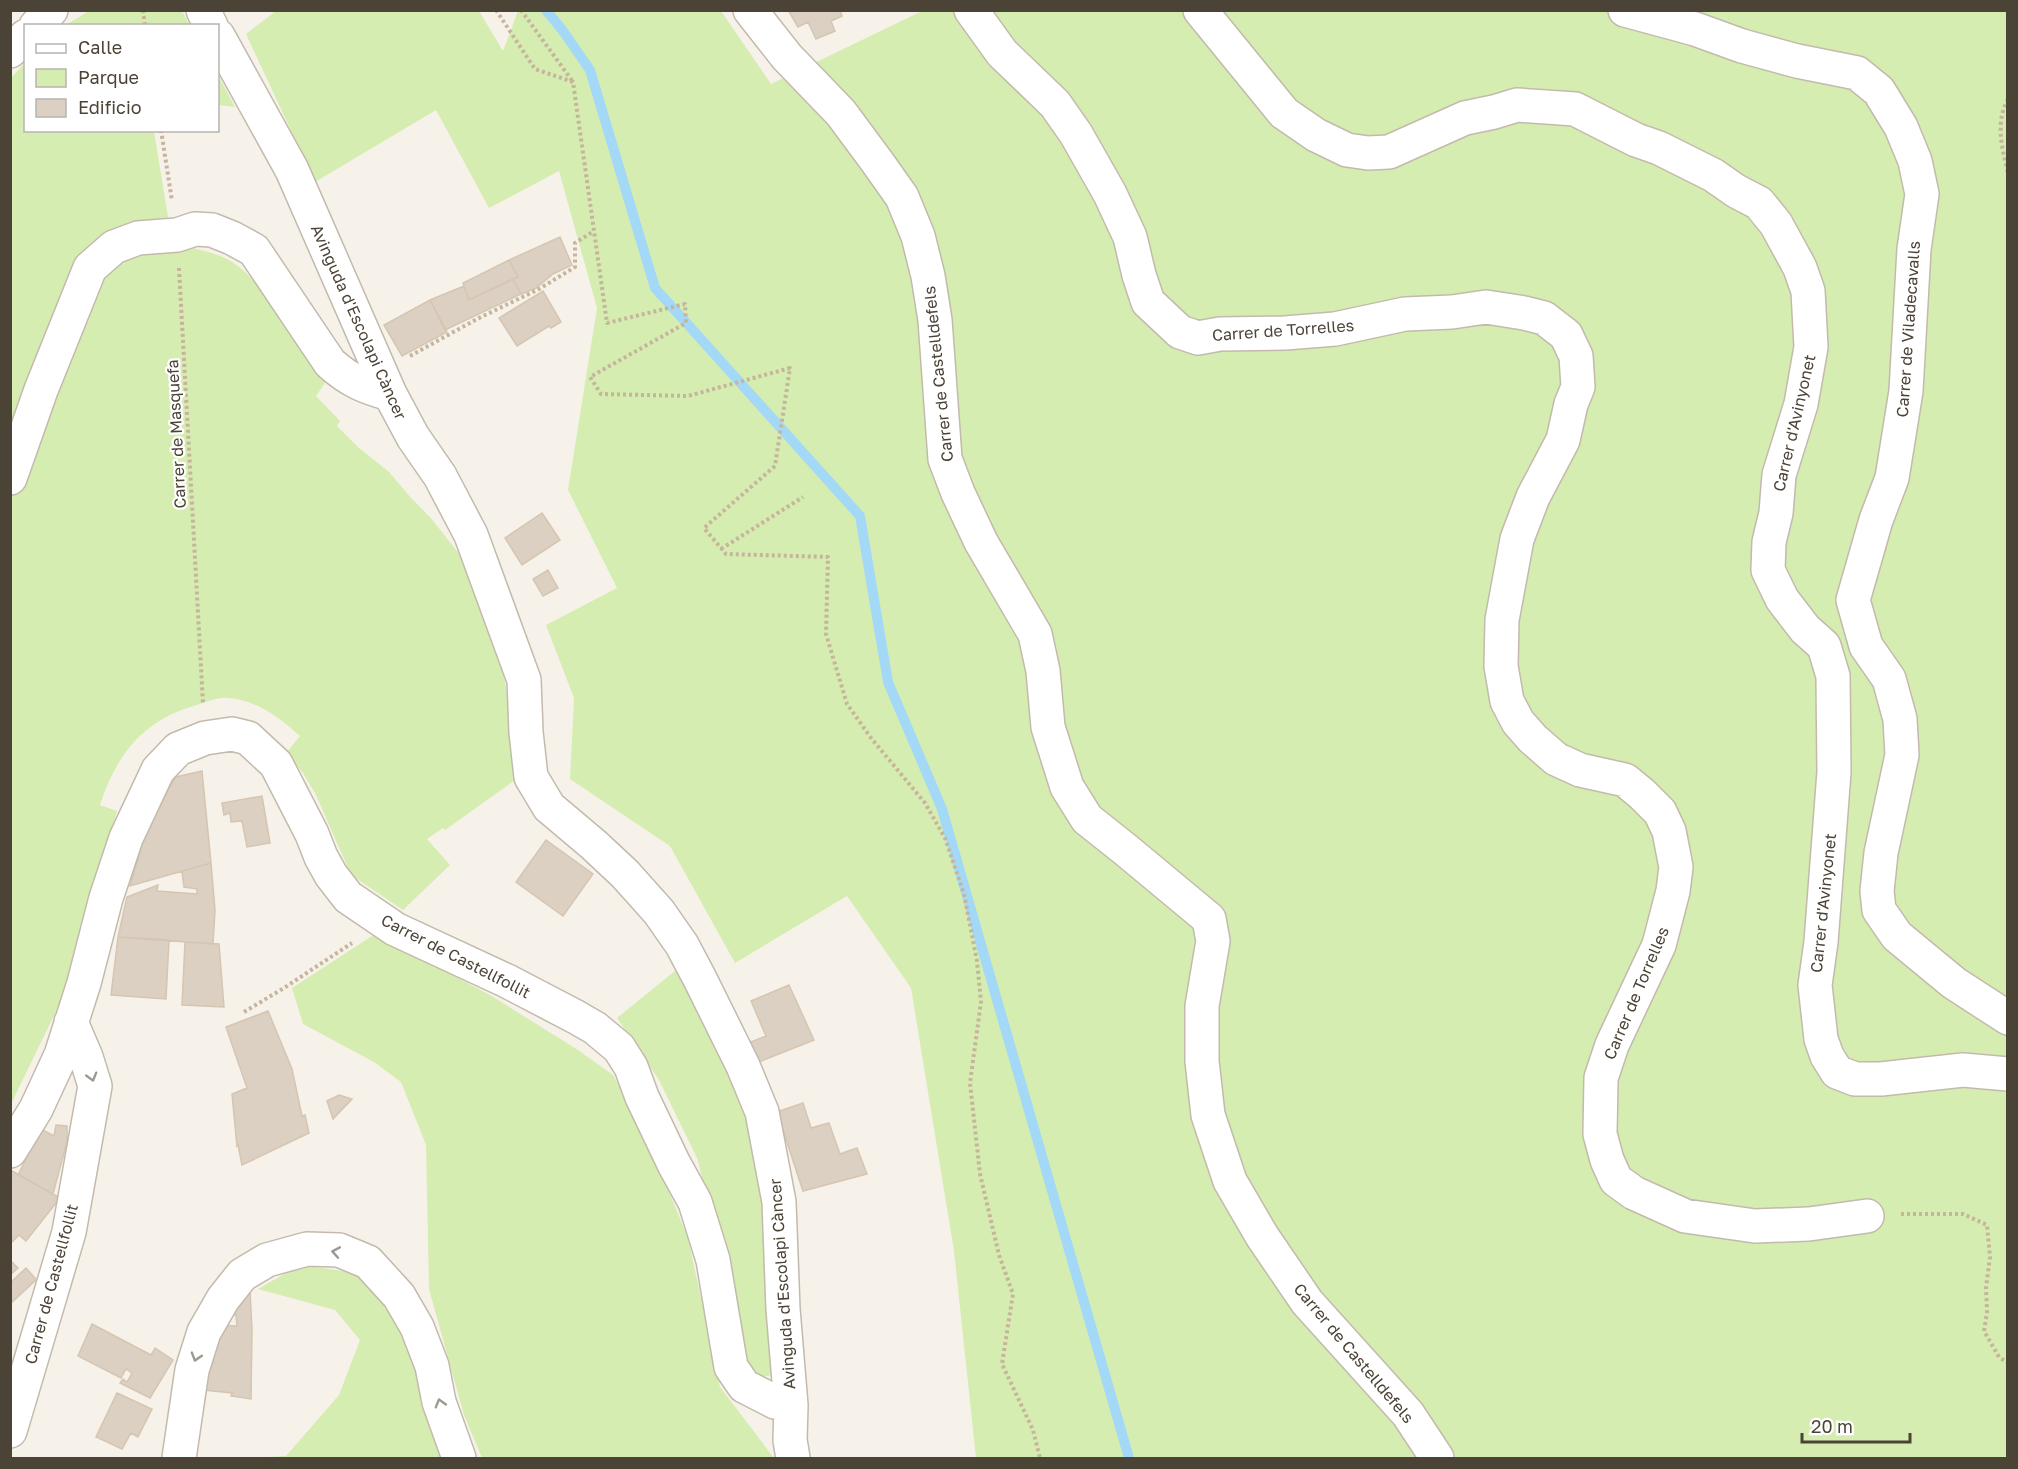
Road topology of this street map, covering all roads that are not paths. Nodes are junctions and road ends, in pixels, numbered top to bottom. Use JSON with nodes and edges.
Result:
{"nodes":[{"id":1,"x":51,"y":10,"type":"edge"},
{"id":2,"x":203,"y":10,"type":"edge"},
{"id":3,"x":750,"y":10,"type":"edge"},
{"id":4,"x":971,"y":10,"type":"edge"},
{"id":5,"x":1200,"y":10,"type":"edge"},
{"id":6,"x":1624,"y":10,"type":"edge"},
{"id":7,"x":38,"y":24,"type":"edge"},
{"id":8,"x":210,"y":24,"type":"edge"},
{"id":9,"x":24,"y":38,"type":"edge"},
{"id":10,"x":219,"y":38,"type":"edge"},
{"id":11,"x":10,"y":51,"type":"edge"},
{"id":12,"x":385,"y":383,"type":"junction"},
{"id":13,"x":10,"y":478,"type":"edge"},
{"id":14,"x":2007,"y":1018,"type":"edge"},
{"id":15,"x":72,"y":1022,"type":"junction"},
{"id":16,"x":2007,"y":1074,"type":"edge"},
{"id":17,"x":10,"y":1151,"type":"edge"},
{"id":18,"x":1867,"y":1216,"type":"road end"},
{"id":19,"x":791,"y":1405,"type":"junction"},
{"id":20,"x":10,"y":1431,"type":"edge"},
{"id":21,"x":179,"y":1458,"type":"edge"},
{"id":22,"x":459,"y":1458,"type":"edge"},
{"id":23,"x":793,"y":1458,"type":"edge"},
{"id":24,"x":1437,"y":1458,"type":"edge"}],
"edges":[{"from":1,"to":7,"type":"street"},
{"from":2,"to":8,"type":"street"},
{"from":3,"to":24,"type":"street","name":"Carrer de Castelldefels"},
{"from":4,"to":18,"type":"street","name":"Carrer de Torrelles"},
{"from":5,"to":16,"type":"street","name":"Carrer d'Avinyonet"},
{"from":6,"to":14,"type":"street","name":"Carrer de Viladecavalls"},
{"from":9,"to":11,"type":"street"},
{"from":10,"to":12,"type":"street","name":"Avinguda d'Escolapi Càncer"},
{"from":12,"to":13,"type":"street"},
{"from":12,"to":19,"type":"street","name":"Avinguda d'Escolapi Càncer"},
{"from":15,"to":17,"type":"street"},
{"from":15,"to":19,"type":"street","name":"Carrer de Castellfollit"},
{"from":15,"to":20,"type":"street","name":"Carrer de Castellfollit","one_way":true},
{"from":19,"to":23,"type":"street","name":"Avinguda d'Escolapi Càncer"},
{"from":22,"to":21,"type":"street","one_way":true}]}
